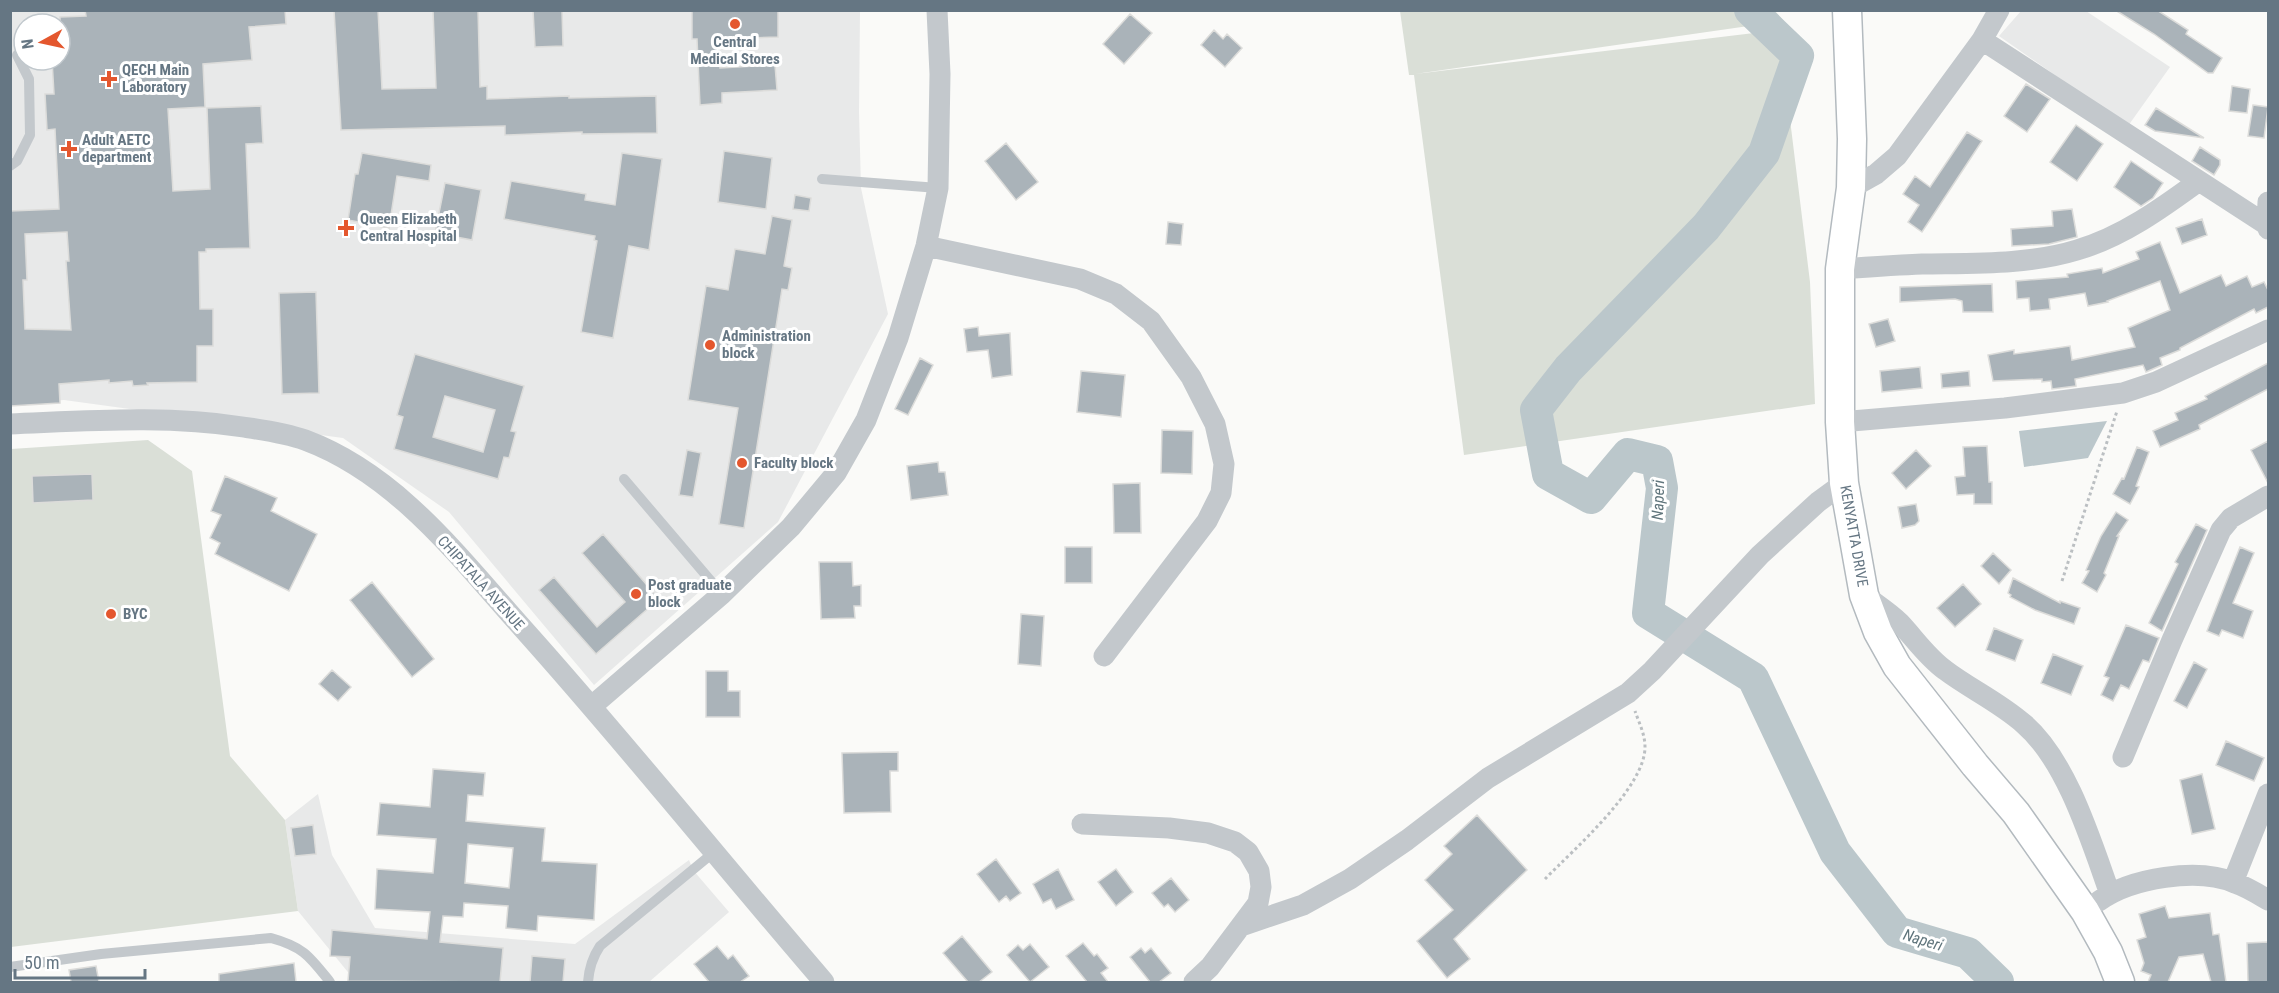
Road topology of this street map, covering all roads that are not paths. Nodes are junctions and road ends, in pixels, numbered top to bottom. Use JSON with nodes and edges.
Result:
{"nodes":[{"id":1,"x":937,"y":10,"type":"edge"},
{"id":2,"x":1847,"y":10,"type":"edge"},
{"id":3,"x":1999,"y":10,"type":"edge"},
{"id":4,"x":1982,"y":40,"type":"junction"},
{"id":5,"x":25,"y":72,"type":"edge"},
{"id":6,"x":10,"y":166,"type":"edge"},
{"id":7,"x":822,"y":179,"type":"dead end"},
{"id":8,"x":2199,"y":181,"type":"junction"},
{"id":9,"x":938,"y":188,"type":"junction"},
{"id":10,"x":1851,"y":188,"type":"junction"},
{"id":11,"x":2268,"y":202,"type":"edge"},
{"id":12,"x":2268,"y":227,"type":"edge"},
{"id":13,"x":926,"y":246,"type":"junction"},
{"id":14,"x":1840,"y":269,"type":"junction"},
{"id":15,"x":2268,"y":330,"type":"edge"},
{"id":16,"x":1840,"y":422,"type":"junction"},
{"id":17,"x":10,"y":424,"type":"edge"},
{"id":18,"x":624,"y":479,"type":"dead end"},
{"id":19,"x":1844,"y":483,"type":"junction"},
{"id":20,"x":2268,"y":496,"type":"edge"},
{"id":21,"x":722,"y":594,"type":"junction"},
{"id":22,"x":1864,"y":595,"type":"junction"},
{"id":23,"x":1104,"y":656,"type":"dead end"},
{"id":24,"x":592,"y":706,"type":"junction"},
{"id":25,"x":2123,"y":757,"type":"dead end"},
{"id":26,"x":2268,"y":794,"type":"edge"},
{"id":27,"x":1082,"y":824,"type":"dead end"},
{"id":28,"x":713,"y":853,"type":"junction"},
{"id":29,"x":2234,"y":882,"type":"junction"},
{"id":30,"x":2110,"y":894,"type":"junction"},
{"id":31,"x":2268,"y":900,"type":"edge"},
{"id":32,"x":2085,"y":911,"type":"junction"},
{"id":33,"x":1240,"y":926,"type":"junction"},
{"id":34,"x":10,"y":967,"type":"edge"},
{"id":35,"x":330,"y":982,"type":"edge"},
{"id":36,"x":588,"y":982,"type":"edge"},
{"id":37,"x":824,"y":982,"type":"edge"},
{"id":38,"x":1194,"y":982,"type":"edge"},
{"id":39,"x":2120,"y":982,"type":"edge"}],
"edges":[{"from":1,"to":9,"type":"street"},
{"from":2,"to":10,"type":"main road","name":"KENYATTA DRIVE"},
{"from":3,"to":4,"type":"street"},
{"from":4,"to":8,"type":"street"},
{"from":4,"to":10,"type":"street"},
{"from":5,"to":6,"type":"lane"},
{"from":7,"to":9,"type":"lane"},
{"from":8,"to":12,"type":"street"},
{"from":8,"to":14,"type":"street"},
{"from":9,"to":13,"type":"street"},
{"from":10,"to":14,"type":"main road","name":"KENYATTA DRIVE"},
{"from":11,"to":12,"type":"street"},
{"from":13,"to":21,"type":"street"},
{"from":13,"to":23,"type":"street"},
{"from":14,"to":16,"type":"main road","name":"KENYATTA DRIVE"},
{"from":15,"to":16,"type":"street"},
{"from":16,"to":19,"type":"main road","name":"KENYATTA DRIVE"},
{"from":17,"to":24,"type":"street","name":"CHIPATALA AVENUE"},
{"from":18,"to":21,"type":"lane"},
{"from":19,"to":22,"type":"main road","name":"KENYATTA DRIVE"},
{"from":19,"to":33,"type":"street"},
{"from":20,"to":25,"type":"street"},
{"from":21,"to":24,"type":"street"},
{"from":22,"to":30,"type":"street"},
{"from":22,"to":32,"type":"main road","name":"KENYATTA DRIVE"},
{"from":24,"to":28,"type":"street","name":"CHIPATALA AVENUE"},
{"from":26,"to":29,"type":"street"},
{"from":27,"to":33,"type":"street"},
{"from":28,"to":36,"type":"lane"},
{"from":28,"to":37,"type":"street","name":"CHIPATALA AVENUE"},
{"from":29,"to":30,"type":"street"},
{"from":29,"to":31,"type":"street"},
{"from":30,"to":32,"type":"street"},
{"from":32,"to":39,"type":"main road","name":"KENYATTA DRIVE"},
{"from":33,"to":38,"type":"street"},
{"from":34,"to":35,"type":"lane"}]}
